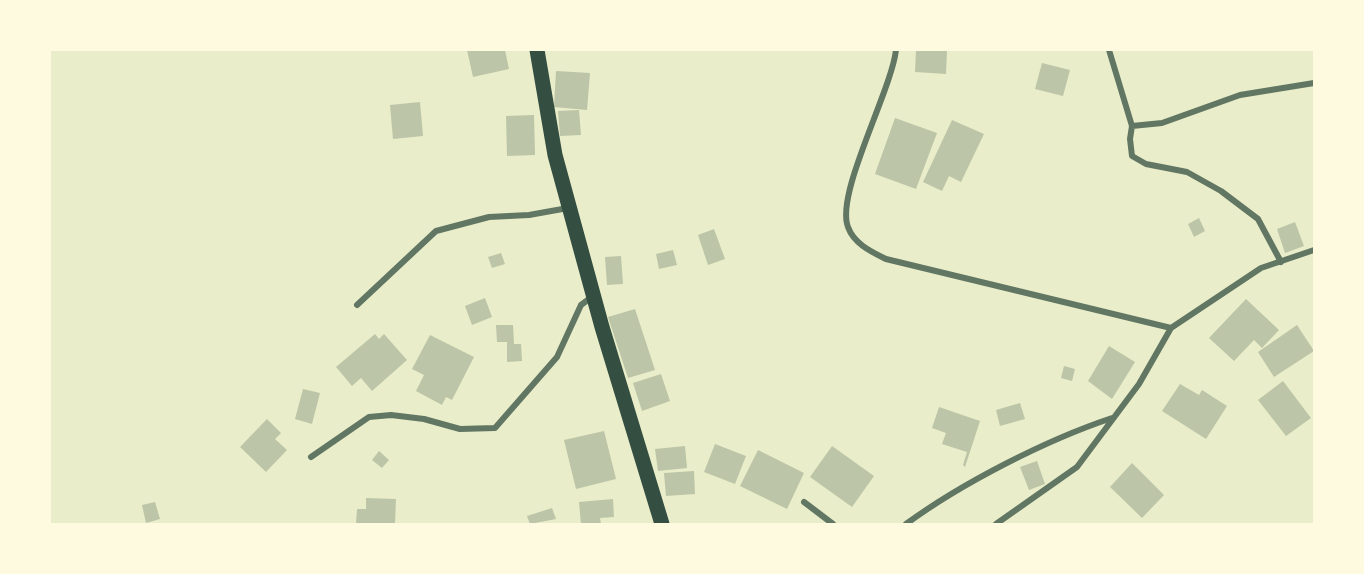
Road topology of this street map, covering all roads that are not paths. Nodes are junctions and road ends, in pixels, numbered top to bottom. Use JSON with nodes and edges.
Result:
{"nodes":[{"id":1,"x":537,"y":50,"type":"edge"},
{"id":2,"x":896,"y":50,"type":"edge"},
{"id":3,"x":1109,"y":50,"type":"edge"},
{"id":4,"x":1314,"y":83,"type":"edge"},
{"id":5,"x":1132,"y":126,"type":"junction"},
{"id":6,"x":570,"y":208,"type":"junction"},
{"id":7,"x":1314,"y":250,"type":"edge"},
{"id":8,"x":1281,"y":262,"type":"junction"},
{"id":9,"x":593,"y":296,"type":"junction"},
{"id":10,"x":357,"y":305,"type":"dead end"},
{"id":11,"x":1171,"y":328,"type":"junction"},
{"id":12,"x":1114,"y":417,"type":"junction"},
{"id":13,"x":311,"y":457,"type":"dead end"},
{"id":14,"x":804,"y":502,"type":"dead end"},
{"id":15,"x":663,"y":525,"type":"edge"},
{"id":16,"x":833,"y":525,"type":"edge"},
{"id":17,"x":906,"y":525,"type":"edge"},
{"id":18,"x":996,"y":525,"type":"edge"}],
"edges":[{"from":1,"to":6,"type":"main road"},
{"from":2,"to":11,"type":"street"},
{"from":3,"to":5,"type":"street"},
{"from":4,"to":5,"type":"street"},
{"from":5,"to":8,"type":"street"},
{"from":6,"to":9,"type":"main road"},
{"from":6,"to":10,"type":"street"},
{"from":7,"to":8,"type":"street"},
{"from":8,"to":11,"type":"street"},
{"from":9,"to":13,"type":"street"},
{"from":9,"to":15,"type":"main road"},
{"from":11,"to":12,"type":"street"},
{"from":12,"to":17,"type":"street"},
{"from":12,"to":18,"type":"street"},
{"from":14,"to":16,"type":"street"}]}
